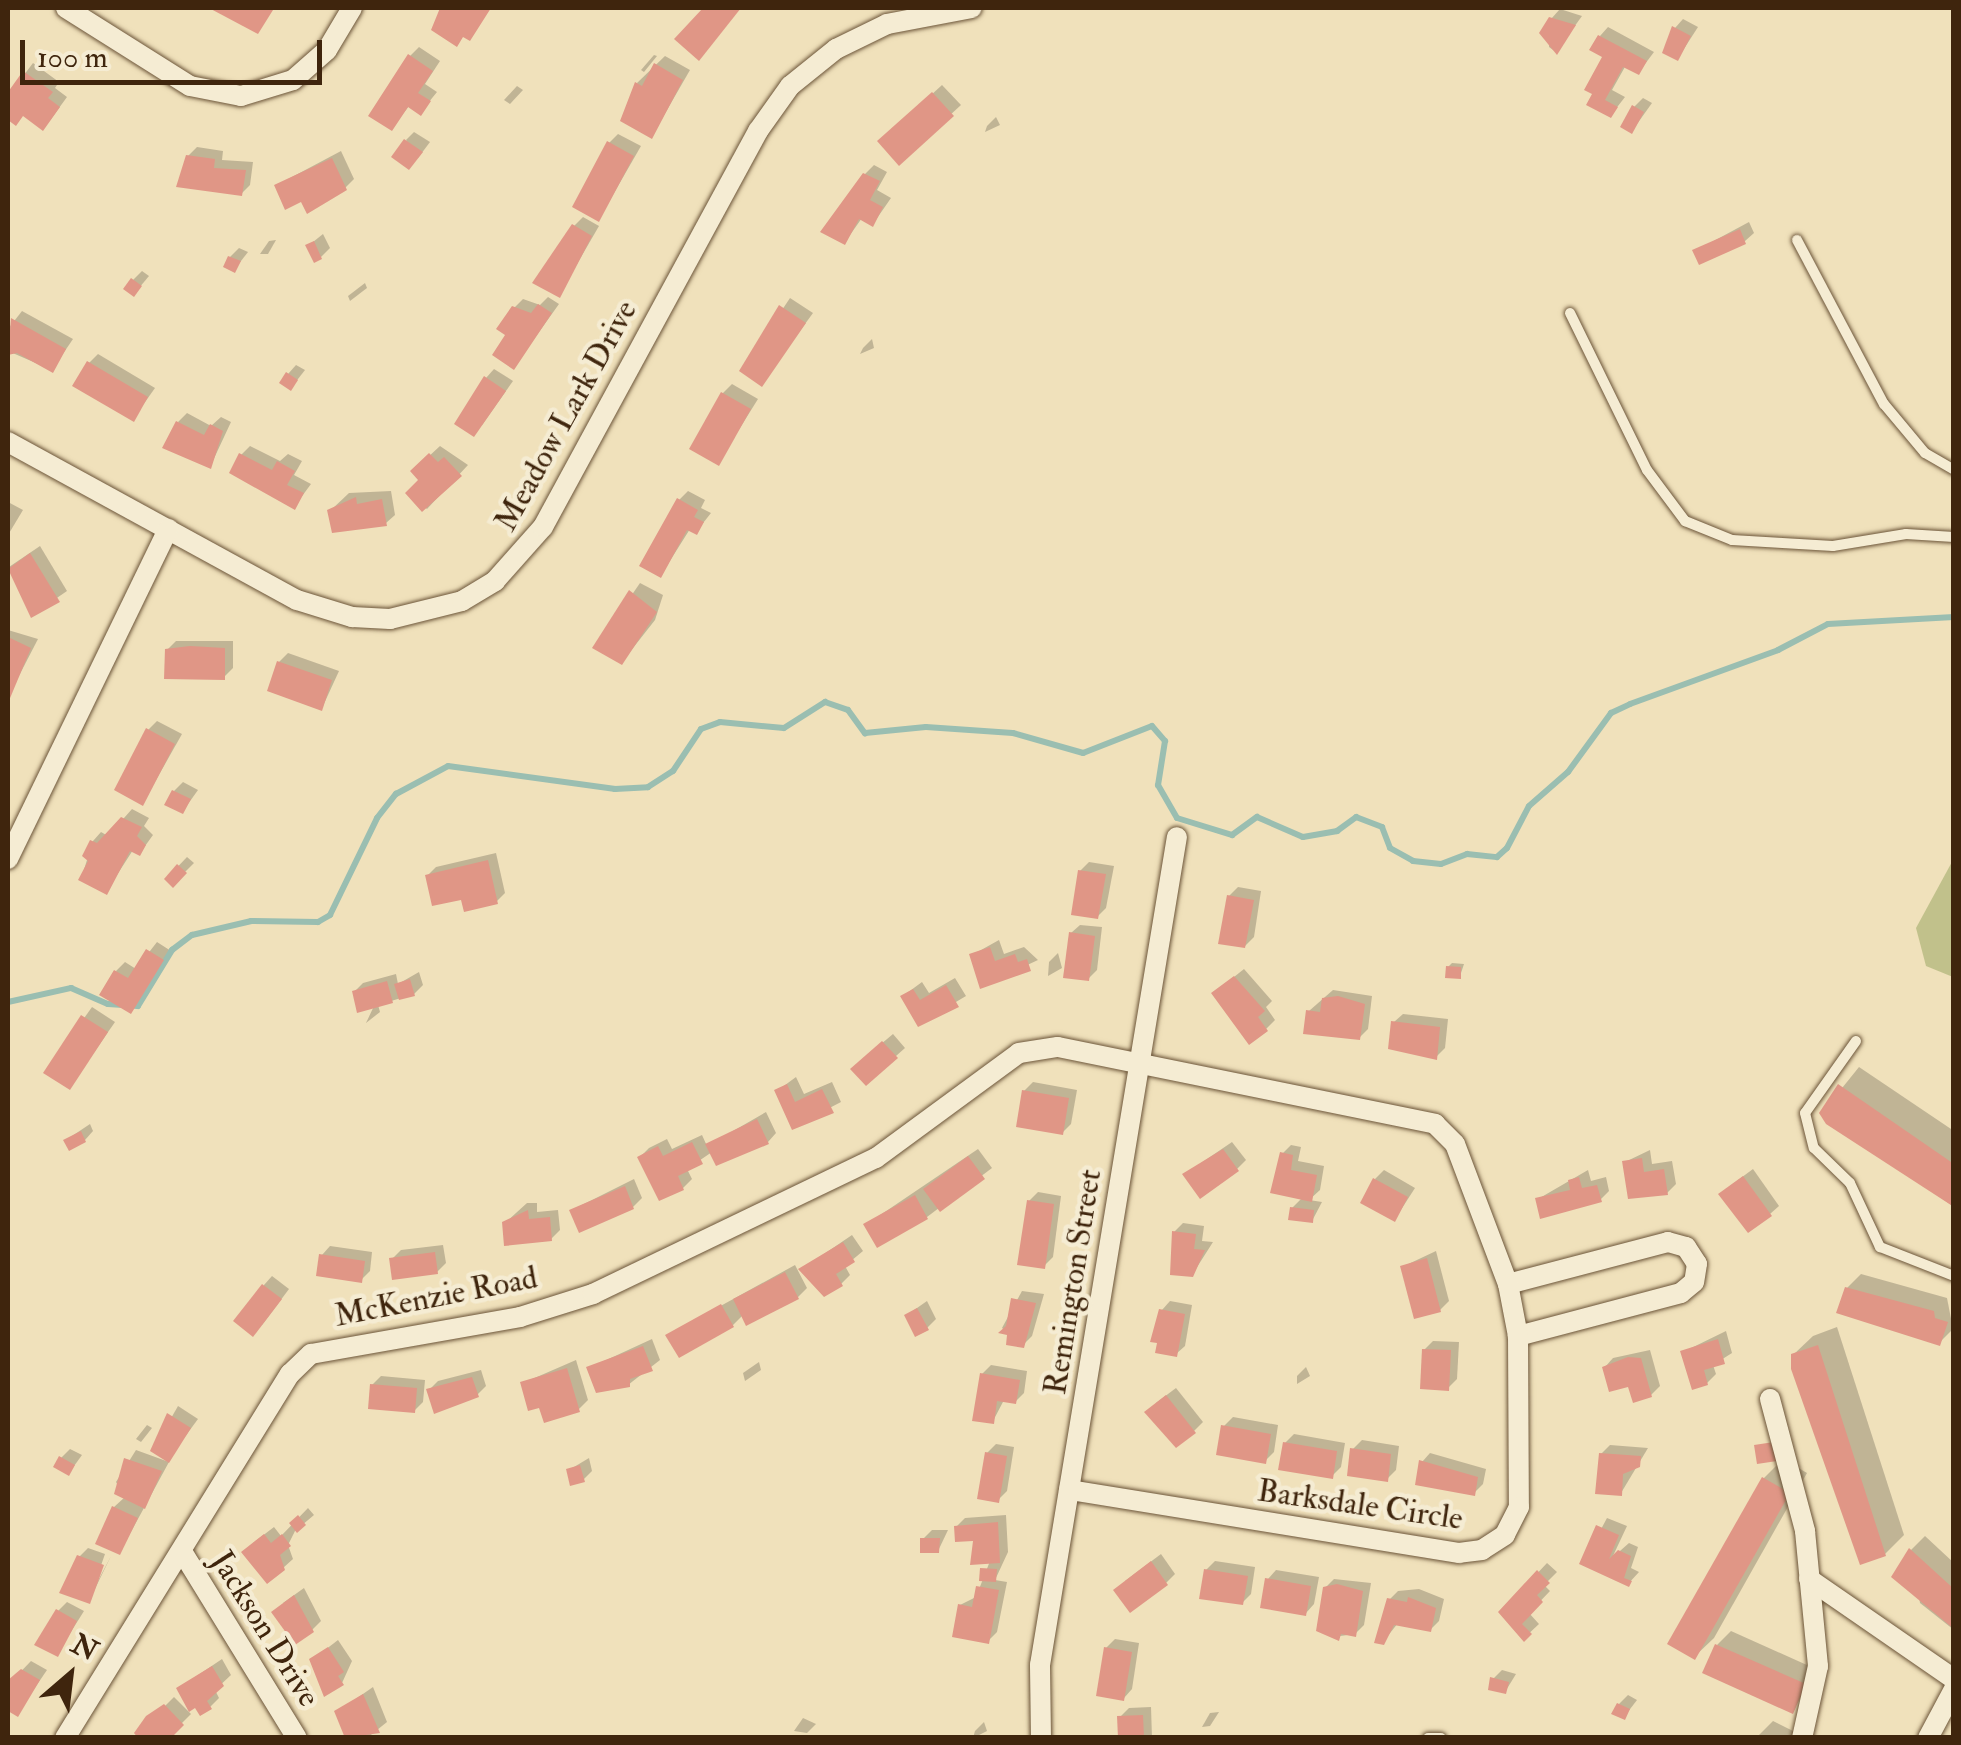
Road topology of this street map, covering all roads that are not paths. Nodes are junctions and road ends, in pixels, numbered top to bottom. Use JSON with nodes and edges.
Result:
{"nodes":[{"id":1,"x":66,"y":8,"type":"edge"},
{"id":2,"x":352,"y":8,"type":"edge"},
{"id":3,"x":972,"y":8,"type":"edge"},
{"id":4,"x":1797,"y":240,"type":"dead end"},
{"id":5,"x":1570,"y":314,"type":"dead end"},
{"id":6,"x":8,"y":442,"type":"edge"},
{"id":7,"x":1954,"y":470,"type":"edge"},
{"id":8,"x":168,"y":530,"type":"junction"},
{"id":9,"x":1954,"y":537,"type":"edge"},
{"id":10,"x":1178,"y":838,"type":"dead end"},
{"id":11,"x":8,"y":858,"type":"edge"},
{"id":12,"x":1856,"y":1041,"type":"dead end"},
{"id":13,"x":1140,"y":1066,"type":"junction"},
{"id":14,"x":1954,"y":1276,"type":"edge"},
{"id":15,"x":1508,"y":1284,"type":"junction"},
{"id":16,"x":1518,"y":1336,"type":"junction"},
{"id":17,"x":1770,"y":1399,"type":"dead end"},
{"id":18,"x":1069,"y":1490,"type":"junction"},
{"id":19,"x":183,"y":1553,"type":"junction"},
{"id":20,"x":1809,"y":1579,"type":"junction"},
{"id":21,"x":1954,"y":1679,"type":"edge"},
{"id":22,"x":1954,"y":1689,"type":"edge"},
{"id":23,"x":65,"y":1738,"type":"edge"},
{"id":24,"x":297,"y":1738,"type":"edge"},
{"id":25,"x":1041,"y":1738,"type":"edge"},
{"id":26,"x":1428,"y":1738,"type":"edge"},
{"id":27,"x":1441,"y":1738,"type":"edge"},
{"id":28,"x":1802,"y":1738,"type":"edge"},
{"id":29,"x":1928,"y":1738,"type":"edge"}],
"edges":[{"from":1,"to":2,"type":"street"},
{"from":3,"to":8,"type":"street","name":"Meadow Lark Drive"},
{"from":4,"to":7,"type":"lane"},
{"from":5,"to":9,"type":"lane"},
{"from":6,"to":8,"type":"street","name":"Meadow Lark Drive"},
{"from":8,"to":11,"type":"street"},
{"from":10,"to":13,"type":"street","name":"Remington Street"},
{"from":12,"to":14,"type":"lane"},
{"from":13,"to":15,"type":"street","name":"Barksdale Circle"},
{"from":13,"to":18,"type":"street","name":"Remington Street"},
{"from":13,"to":19,"type":"street","name":"McKenzie Road"},
{"from":15,"to":16,"type":"street","name":"Barksdale Circle"},
{"from":15,"to":16,"type":"street"},
{"from":16,"to":18,"type":"street","name":"Barksdale Circle"},
{"from":17,"to":20,"type":"street"},
{"from":18,"to":25,"type":"street","name":"Remington Street"},
{"from":19,"to":23,"type":"street","name":"McKenzie Road"},
{"from":19,"to":24,"type":"street","name":"Jackson Drive"},
{"from":20,"to":21,"type":"street"},
{"from":20,"to":28,"type":"street"},
{"from":22,"to":29,"type":"street"},
{"from":26,"to":27,"type":"lane"}]}
